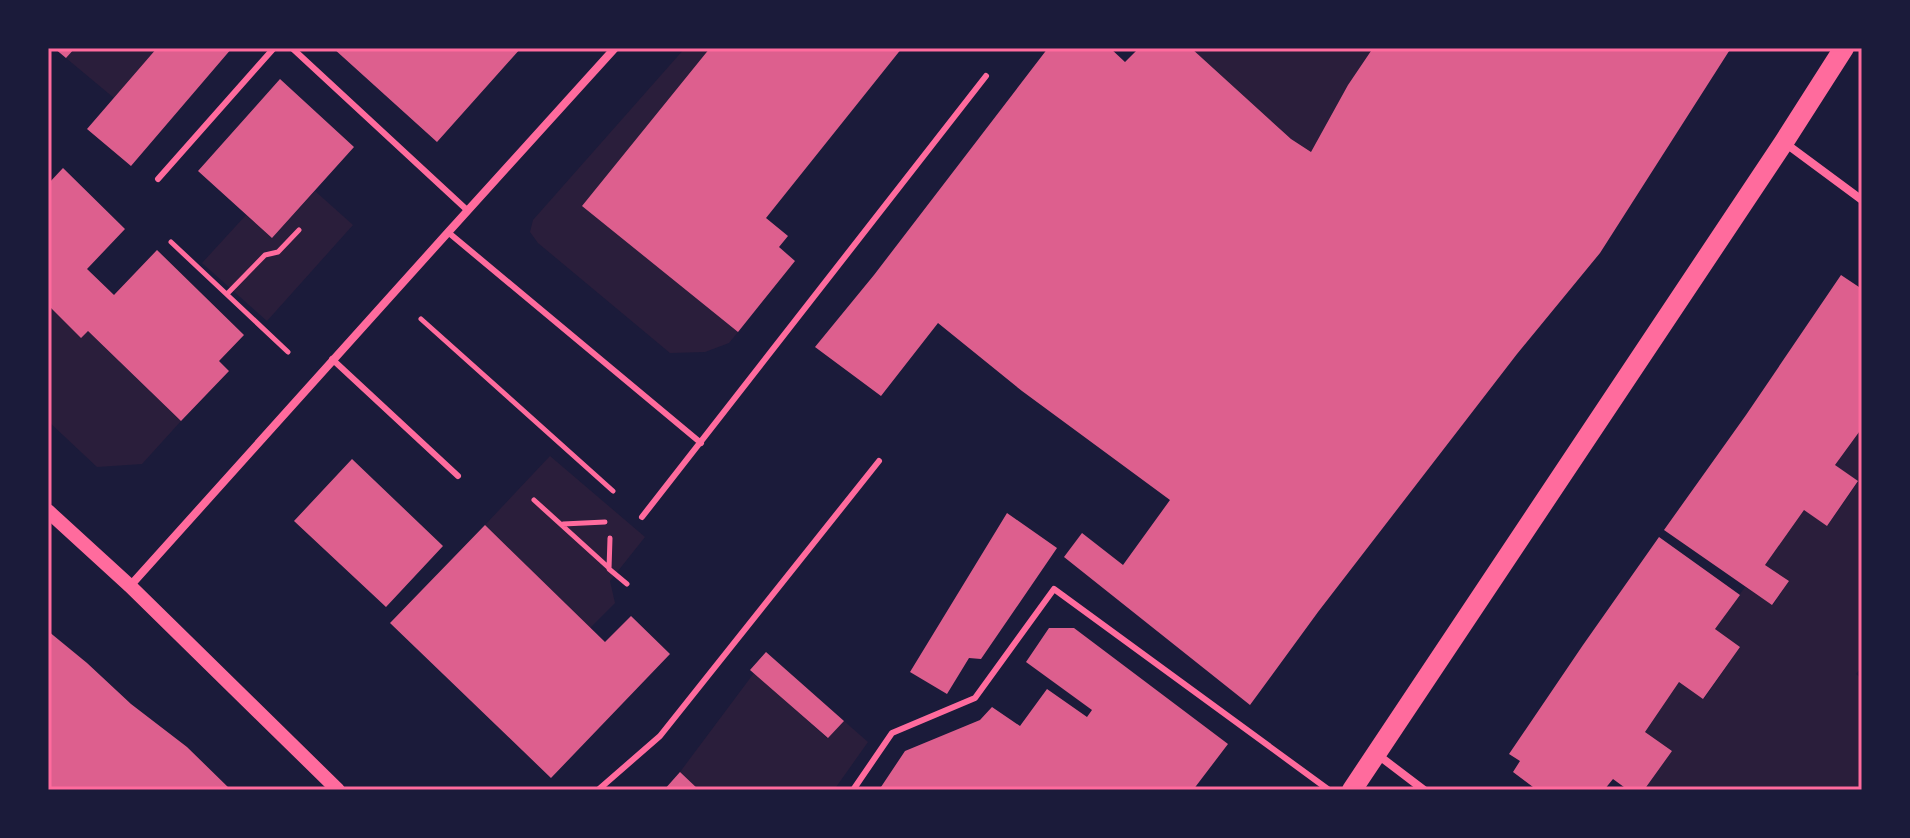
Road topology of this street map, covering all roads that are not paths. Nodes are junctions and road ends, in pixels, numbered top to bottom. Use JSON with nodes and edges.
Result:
{"nodes":[{"id":1,"x":274,"y":48,"type":"edge"},
{"id":2,"x":292,"y":48,"type":"edge"},
{"id":3,"x":615,"y":48,"type":"edge"},
{"id":4,"x":1844,"y":48,"type":"edge"},
{"id":5,"x":986,"y":76,"type":"dead end"},
{"id":6,"x":1784,"y":142,"type":"junction"},
{"id":7,"x":158,"y":179,"type":"dead end"},
{"id":8,"x":1862,"y":200,"type":"edge"},
{"id":9,"x":467,"y":210,"type":"junction"},
{"id":10,"x":449,"y":233,"type":"junction"},
{"id":11,"x":332,"y":359,"type":"junction"},
{"id":12,"x":701,"y":443,"type":"junction"},
{"id":13,"x":879,"y":461,"type":"dead end"},
{"id":14,"x":458,"y":476,"type":"dead end"},
{"id":15,"x":48,"y":511,"type":"edge"},
{"id":16,"x":642,"y":517,"type":"road end"},
{"id":17,"x":130,"y":586,"type":"junction"},
{"id":18,"x":1377,"y":754,"type":"junction"},
{"id":19,"x":338,"y":790,"type":"edge"},
{"id":20,"x":598,"y":790,"type":"edge"},
{"id":21,"x":853,"y":790,"type":"edge"},
{"id":22,"x":1329,"y":790,"type":"edge"},
{"id":23,"x":1352,"y":790,"type":"edge"},
{"id":24,"x":1424,"y":790,"type":"edge"}],
"edges":[{"from":1,"to":7,"type":"lane"},
{"from":2,"to":9,"type":"lane"},
{"from":3,"to":9,"type":"street"},
{"from":4,"to":6,"type":"main road"},
{"from":5,"to":12,"type":"lane"},
{"from":6,"to":8,"type":"street"},
{"from":6,"to":18,"type":"main road"},
{"from":9,"to":10,"type":"street"},
{"from":10,"to":11,"type":"street"},
{"from":10,"to":12,"type":"lane"},
{"from":11,"to":14,"type":"lane"},
{"from":11,"to":17,"type":"street"},
{"from":12,"to":16,"type":"lane"},
{"from":13,"to":20,"type":"lane"},
{"from":15,"to":17,"type":"street"},
{"from":17,"to":19,"type":"street"},
{"from":18,"to":23,"type":"main road"},
{"from":18,"to":24,"type":"street"},
{"from":21,"to":22,"type":"lane"}]}
